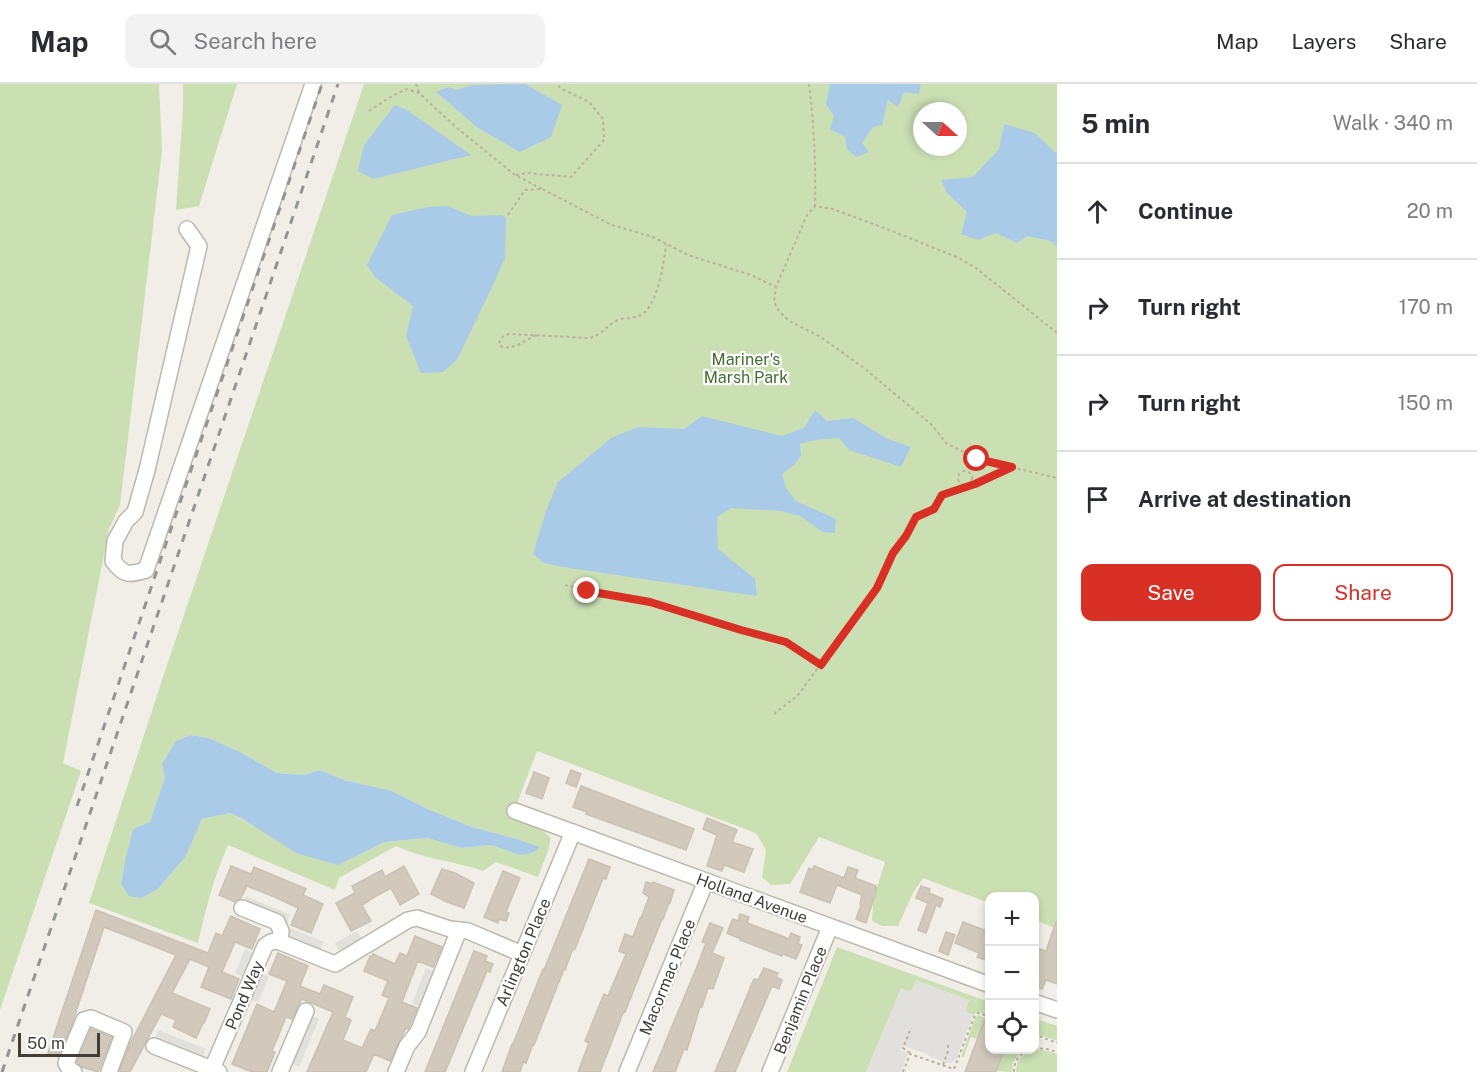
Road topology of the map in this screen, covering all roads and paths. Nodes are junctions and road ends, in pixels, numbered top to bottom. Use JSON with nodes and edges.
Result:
{"nodes":[{"id":1,"x":313,"y":84,"type":"edge"},
{"id":2,"x":416,"y":84,"type":"edge"},
{"id":3,"x":556,"y":84,"type":"edge"},
{"id":4,"x":809,"y":84,"type":"edge"},
{"id":5,"x":419,"y":93,"type":"junction"},
{"id":6,"x":369,"y":111,"type":"dead end"},
{"id":7,"x":515,"y":175,"type":"junction"},
{"id":8,"x":542,"y":189,"type":"junction"},
{"id":9,"x":815,"y":206,"type":"junction"},
{"id":10,"x":508,"y":215,"type":"dead end"},
{"id":11,"x":187,"y":229,"type":"dead end"},
{"id":12,"x":666,"y":244,"type":"junction"},
{"id":13,"x":776,"y":287,"type":"junction"},
{"id":14,"x":1057,"y":333,"type":"edge"},
{"id":15,"x":536,"y":335,"type":"junction"},
{"id":16,"x":1012,"y":467,"type":"junction"},
{"id":17,"x":1057,"y":478,"type":"edge"},
{"id":18,"x":970,"y":483,"type":"joint"},
{"id":19,"x":565,"y":585,"type":"dead end"},
{"id":20,"x":821,"y":665,"type":"junction"},
{"id":21,"x":774,"y":714,"type":"dead end"},
{"id":22,"x":515,"y":811,"type":"dead end"},
{"id":23,"x":573,"y":832,"type":"junction"},
{"id":24,"x":706,"y":881,"type":"junction"},
{"id":25,"x":243,"y":908,"type":"dead end"},
{"id":26,"x":830,"y":927,"type":"junction"},
{"id":27,"x":459,"y":930,"type":"junction"},
{"id":28,"x":280,"y":942,"type":"junction"},
{"id":29,"x":522,"y":954,"type":"junction"},
{"id":30,"x":985,"y":983,"type":"edge"},
{"id":31,"x":1039,"y":1003,"type":"edge"},
{"id":32,"x":1057,"y":1010,"type":"edge"},
{"id":33,"x":306,"y":1011,"type":"dead end"},
{"id":34,"x":985,"y":1015,"type":"edge"},
{"id":35,"x":911,"y":1028,"type":"dead end"},
{"id":36,"x":1039,"y":1036,"type":"edge"},
{"id":37,"x":948,"y":1041,"type":"dead end"},
{"id":38,"x":1057,"y":1043,"type":"edge"},
{"id":39,"x":154,"y":1046,"type":"dead end"},
{"id":40,"x":1039,"y":1048,"type":"edge"},
{"id":41,"x":1057,"y":1052,"type":"edge"},
{"id":42,"x":910,"y":1054,"type":"junction"},
{"id":43,"x":1022,"y":1054,"type":"edge"},
{"id":44,"x":943,"y":1065,"type":"junction"},
{"id":45,"x":215,"y":1071,"type":"edge"},
{"id":46,"x":74,"y":1072,"type":"edge"},
{"id":47,"x":109,"y":1072,"type":"edge"},
{"id":48,"x":280,"y":1072,"type":"edge"},
{"id":49,"x":396,"y":1072,"type":"edge"},
{"id":50,"x":473,"y":1072,"type":"edge"},
{"id":51,"x":627,"y":1072,"type":"edge"},
{"id":52,"x":770,"y":1072,"type":"edge"},
{"id":53,"x":903,"y":1072,"type":"edge"},
{"id":54,"x":1014,"y":1072,"type":"edge"}],
"edges":[{"from":1,"to":11,"type":"street"},
{"from":2,"to":5,"type":"path"},
{"from":3,"to":7,"type":"path"},
{"from":4,"to":9,"type":"path"},
{"from":5,"to":6,"type":"path"},
{"from":5,"to":7,"type":"path"},
{"from":7,"to":8,"type":"path"},
{"from":8,"to":10,"type":"path"},
{"from":8,"to":12,"type":"path"},
{"from":9,"to":13,"type":"path"},
{"from":9,"to":14,"type":"path"},
{"from":12,"to":13,"type":"path"},
{"from":12,"to":15,"type":"path"},
{"from":13,"to":16,"type":"path"},
{"from":15,"to":15,"type":"path"},
{"from":16,"to":17,"type":"path"},
{"from":16,"to":20,"type":"path"},
{"from":18,"to":18,"type":"path"},
{"from":19,"to":20,"type":"path"},
{"from":20,"to":21,"type":"path"},
{"from":22,"to":23,"type":"street","name":"Holland Avenue"},
{"from":23,"to":24,"type":"street","name":"Holland Avenue"},
{"from":23,"to":29,"type":"street","name":"Arlington Place"},
{"from":24,"to":26,"type":"street","name":"Holland Avenue"},
{"from":24,"to":51,"type":"street","name":"Macormac Place"},
{"from":25,"to":28,"type":"street"},
{"from":26,"to":30,"type":"street","name":"Holland Avenue"},
{"from":26,"to":52,"type":"street","name":"Benjamin Place"},
{"from":27,"to":28,"type":"street"},
{"from":27,"to":29,"type":"street"},
{"from":27,"to":49,"type":"street"},
{"from":28,"to":45,"type":"street","name":"Pond Way"},
{"from":29,"to":50,"type":"street","name":"Arlington Place"},
{"from":31,"to":32,"type":"street"},
{"from":33,"to":48,"type":"street"},
{"from":34,"to":44,"type":"path"},
{"from":35,"to":42,"type":"path"},
{"from":36,"to":38,"type":"path"},
{"from":37,"to":44,"type":"path"},
{"from":39,"to":45,"type":"street"},
{"from":40,"to":41,"type":"path"},
{"from":42,"to":44,"type":"path"},
{"from":42,"to":53,"type":"path"},
{"from":43,"to":54,"type":"path"},
{"from":46,"to":47,"type":"street"}]}
